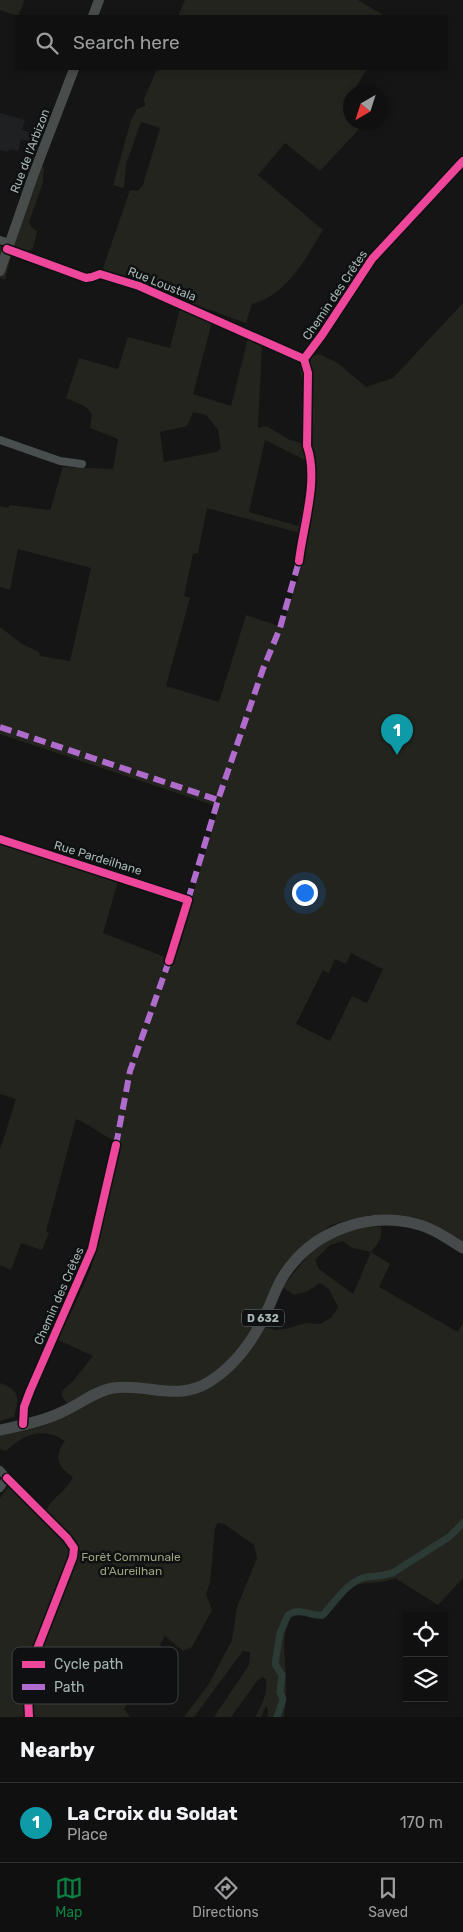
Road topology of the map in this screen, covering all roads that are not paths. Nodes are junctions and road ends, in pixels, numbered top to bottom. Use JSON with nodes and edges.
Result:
{"nodes":[{"id":1,"x":99,"y":0,"type":"edge"},
{"id":2,"x":93,"y":15,"type":"edge"},
{"id":3,"x":74,"y":70,"type":"edge"},
{"id":4,"x":463,"y":161,"type":"edge"},
{"id":5,"x":6,"y":244,"type":"edge"},
{"id":6,"x":0,"y":271,"type":"edge"},
{"id":7,"x":304,"y":359,"type":"junction"},
{"id":8,"x":0,"y":440,"type":"edge"},
{"id":9,"x":82,"y":464,"type":"dead end"},
{"id":10,"x":299,"y":561,"type":"dead end"},
{"id":11,"x":0,"y":839,"type":"edge"},
{"id":12,"x":169,"y":961,"type":"dead end"},
{"id":13,"x":116,"y":1145,"type":"dead end"},
{"id":14,"x":463,"y":1248,"type":"edge"},
{"id":15,"x":23,"y":1424,"type":"junction"},
{"id":16,"x":0,"y":1430,"type":"edge"},
{"id":17,"x":0,"y":1470,"type":"edge"},
{"id":18,"x":7,"y":1478,"type":"junction"},
{"id":19,"x":0,"y":1488,"type":"edge"},
{"id":20,"x":38,"y":1647,"type":"edge"},
{"id":21,"x":28,"y":1704,"type":"edge"},
{"id":22,"x":29,"y":1717,"type":"edge"}],
"edges":[{"from":1,"to":2,"type":"street"},
{"from":3,"to":5,"type":"street","name":"Rue de l'Arbizon"},
{"from":4,"to":7,"type":"street","name":"Chemin des Crêtes"},
{"from":5,"to":6,"type":"street","name":"Rue de l'Arbizon"},
{"from":5,"to":7,"type":"street","name":"Rue Loustala"},
{"from":7,"to":10,"type":"street","name":"Chemin des Crêtes"},
{"from":8,"to":9,"type":"street"},
{"from":11,"to":12,"type":"street","name":"Rue Pardeilhane"},
{"from":13,"to":15,"type":"street","name":"Chemin des Crêtes"},
{"from":14,"to":15,"type":"main road","number":"D 632"},
{"from":15,"to":16,"type":"main road","number":"D 632"},
{"from":17,"to":18,"type":"street"},
{"from":18,"to":19,"type":"street"},
{"from":18,"to":20,"type":"street"},
{"from":21,"to":22,"type":"street"}]}
